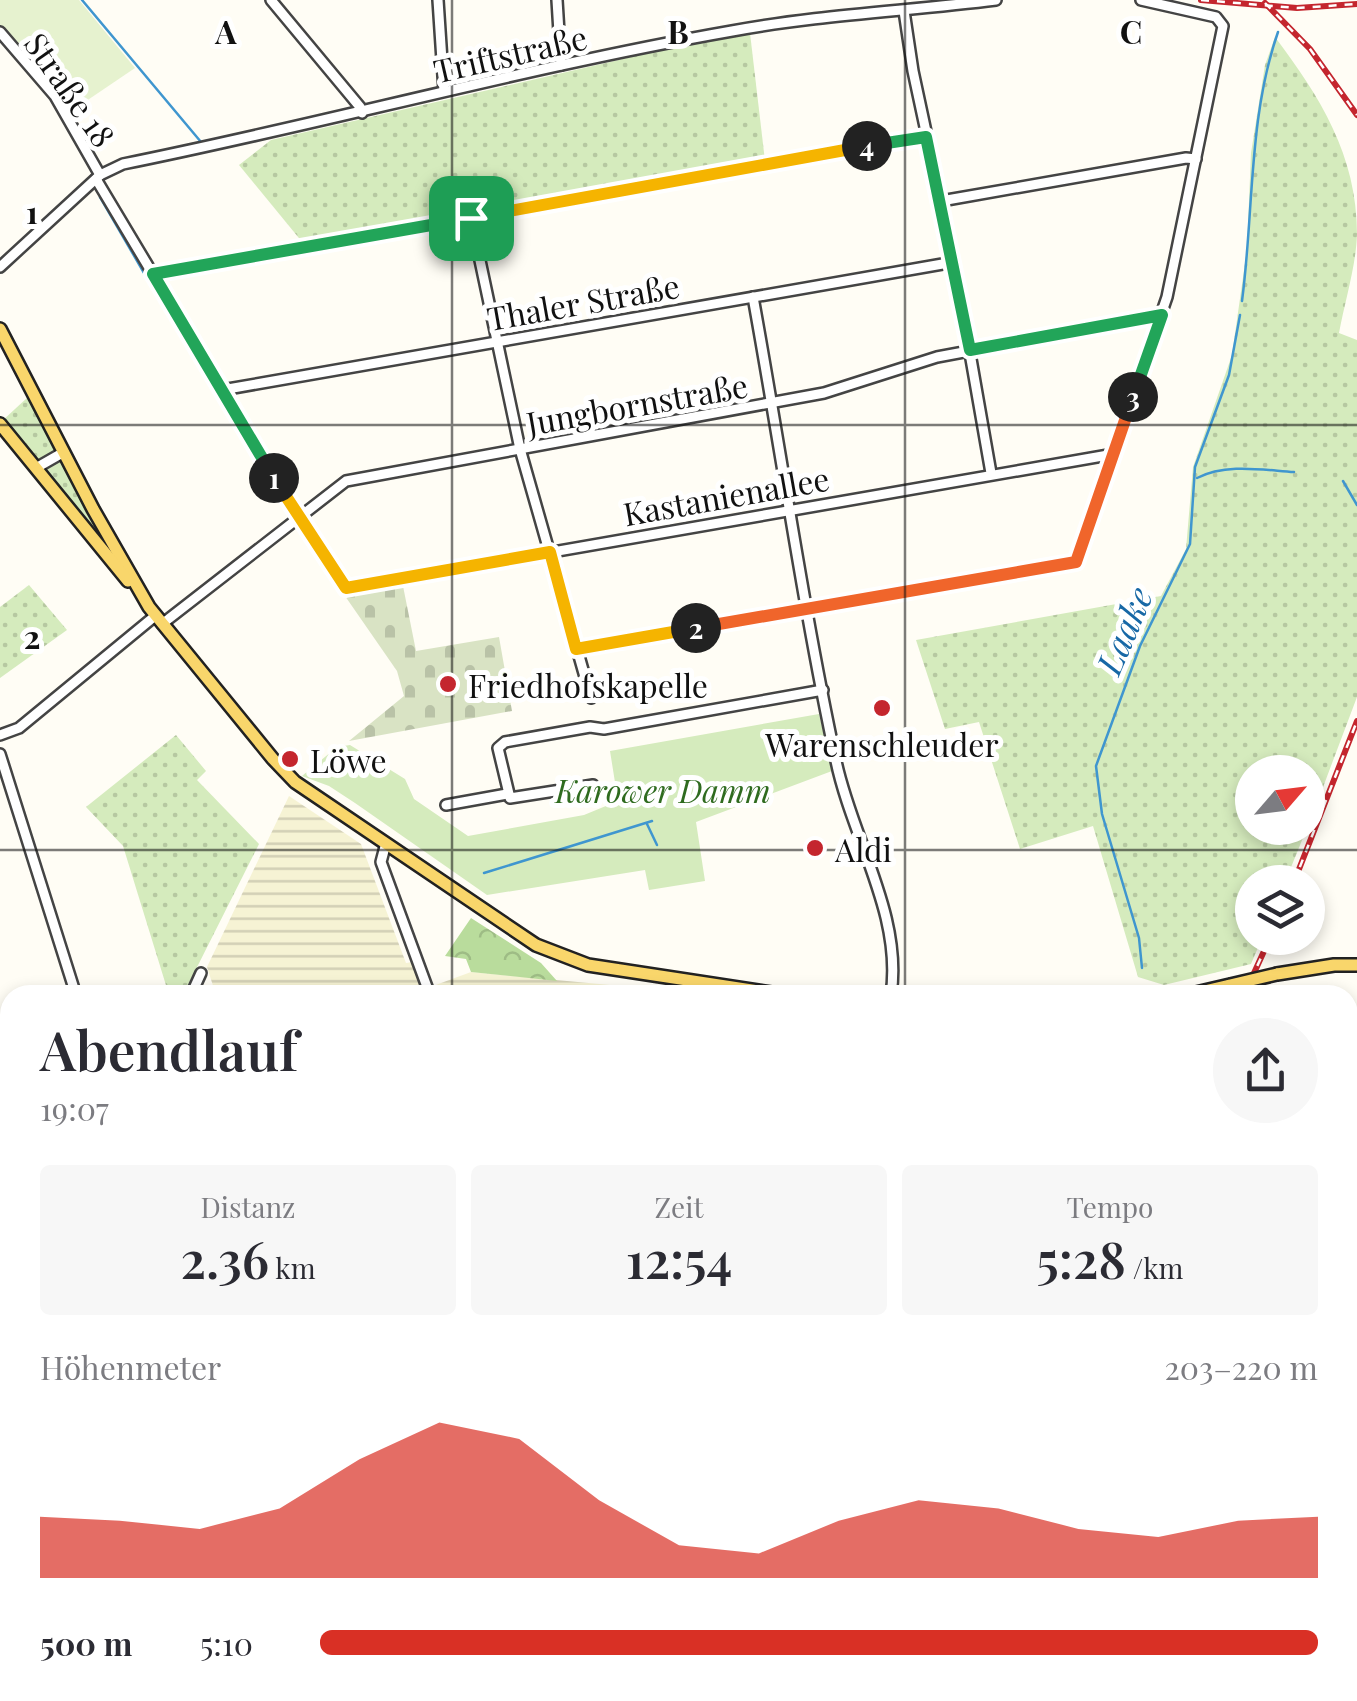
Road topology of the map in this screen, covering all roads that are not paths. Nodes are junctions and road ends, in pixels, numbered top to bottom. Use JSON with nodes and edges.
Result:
{"nodes":[{"id":1,"x":271,"y":0,"type":"edge"},
{"id":2,"x":438,"y":0,"type":"edge"},
{"id":3,"x":558,"y":0,"type":"edge"},
{"id":4,"x":996,"y":0,"type":"edge"},
{"id":5,"x":1141,"y":0,"type":"edge"},
{"id":6,"x":926,"y":4,"type":"edge"},
{"id":7,"x":904,"y":11,"type":"junction"},
{"id":8,"x":0,"y":32,"type":"edge"},
{"id":9,"x":561,"y":65,"type":"junction"},
{"id":10,"x":444,"y":91,"type":"junction"},
{"id":11,"x":362,"y":113,"type":"junction"},
{"id":12,"x":926,"y":137,"type":"junction"},
{"id":13,"x":1196,"y":159,"type":"junction"},
{"id":14,"x":98,"y":177,"type":"junction"},
{"id":15,"x":940,"y":201,"type":"junction"},
{"id":16,"x":471,"y":218,"type":"junction"},
{"id":17,"x":954,"y":262,"type":"junction"},
{"id":18,"x":0,"y":268,"type":"edge"},
{"id":19,"x":153,"y":274,"type":"junction"},
{"id":20,"x":753,"y":296,"type":"junction"},
{"id":21,"x":1162,"y":315,"type":"junction"},
{"id":22,"x":0,"y":328,"type":"edge"},
{"id":23,"x":495,"y":341,"type":"junction"},
{"id":24,"x":970,"y":350,"type":"junction"},
{"id":25,"x":222,"y":390,"type":"junction"},
{"id":26,"x":772,"y":404,"type":"junction"},
{"id":27,"x":0,"y":424,"type":"edge"},
{"id":28,"x":520,"y":449,"type":"junction"},
{"id":29,"x":64,"y":452,"type":"junction"},
{"id":30,"x":1114,"y":454,"type":"junction"},
{"id":31,"x":36,"y":468,"type":"junction"},
{"id":32,"x":991,"y":473,"type":"junction"},
{"id":33,"x":791,"y":508,"type":"junction"},
{"id":34,"x":298,"y":515,"type":"junction"},
{"id":35,"x":550,"y":552,"type":"junction"},
{"id":36,"x":346,"y":588,"type":"joint"},
{"id":37,"x":142,"y":594,"type":"junction"},
{"id":38,"x":808,"y":608,"type":"junction"},
{"id":39,"x":158,"y":620,"type":"junction"},
{"id":40,"x":576,"y":649,"type":"junction"},
{"id":41,"x":823,"y":690,"type":"junction"},
{"id":42,"x":591,"y":698,"type":"dead end"},
{"id":43,"x":0,"y":734,"type":"edge"},
{"id":44,"x":0,"y":754,"type":"edge"},
{"id":45,"x":593,"y":785,"type":"dead end"},
{"id":46,"x":507,"y":794,"type":"junction"},
{"id":47,"x":446,"y":805,"type":"dead end"},
{"id":48,"x":386,"y":842,"type":"junction"},
{"id":49,"x":1357,"y":965,"type":"edge"},
{"id":50,"x":201,"y":973,"type":"dead end"},
{"id":51,"x":73,"y":985,"type":"edge"},
{"id":52,"x":196,"y":985,"type":"edge"},
{"id":53,"x":426,"y":985,"type":"edge"},
{"id":54,"x":719,"y":985,"type":"edge"},
{"id":55,"x":891,"y":985,"type":"edge"},
{"id":56,"x":1230,"y":985,"type":"edge"}],
"edges":[{"from":1,"to":11,"type":"street"},
{"from":2,"to":10,"type":"street"},
{"from":3,"to":9,"type":"street"},
{"from":4,"to":6,"type":"street","name":"Triftstraße"},
{"from":5,"to":13,"type":"street"},
{"from":6,"to":7,"type":"street","name":"Triftstraße"},
{"from":7,"to":9,"type":"street","name":"Triftstraße"},
{"from":7,"to":12,"type":"street"},
{"from":8,"to":14,"type":"street","name":"Straße 18"},
{"from":9,"to":10,"type":"street","name":"Triftstraße"},
{"from":10,"to":11,"type":"street","name":"Triftstraße"},
{"from":11,"to":14,"type":"street","name":"Triftstraße"},
{"from":12,"to":15,"type":"street"},
{"from":12,"to":16,"type":"street"},
{"from":13,"to":15,"type":"street"},
{"from":13,"to":21,"type":"street"},
{"from":14,"to":18,"type":"street"},
{"from":14,"to":19,"type":"street","name":"Straße 18"},
{"from":15,"to":17,"type":"street"},
{"from":16,"to":19,"type":"street"},
{"from":16,"to":23,"type":"street"},
{"from":17,"to":20,"type":"street","name":"Thaler Straße"},
{"from":17,"to":24,"type":"street"},
{"from":19,"to":25,"type":"street","name":"Straße 18"},
{"from":20,"to":23,"type":"street","name":"Thaler Straße"},
{"from":20,"to":26,"type":"street"},
{"from":21,"to":24,"type":"street","name":"Jungbornstraße"},
{"from":21,"to":30,"type":"street"},
{"from":22,"to":29,"type":"main road"},
{"from":23,"to":25,"type":"street","name":"Thaler Straße"},
{"from":23,"to":28,"type":"street"},
{"from":24,"to":26,"type":"street","name":"Jungbornstraße"},
{"from":24,"to":32,"type":"street"},
{"from":25,"to":34,"type":"street","name":"Straße 18"},
{"from":26,"to":28,"type":"street","name":"Jungbornstraße"},
{"from":26,"to":33,"type":"street"},
{"from":27,"to":31,"type":"main road"},
{"from":28,"to":34,"type":"street","name":"Jungbornstraße"},
{"from":28,"to":35,"type":"street"},
{"from":29,"to":31,"type":"street"},
{"from":29,"to":37,"type":"main road"},
{"from":30,"to":32,"type":"street","name":"Kastanienallee"},
{"from":30,"to":38,"type":"street"},
{"from":31,"to":37,"type":"main road"},
{"from":32,"to":33,"type":"street","name":"Kastanienallee"},
{"from":33,"to":35,"type":"street","name":"Kastanienallee"},
{"from":33,"to":38,"type":"street"},
{"from":34,"to":36,"type":"street","name":"Straße 18"},
{"from":34,"to":39,"type":"street","name":"Jungbornstraße"},
{"from":35,"to":36,"type":"street","name":"Kastanienallee"},
{"from":35,"to":40,"type":"street"},
{"from":37,"to":39,"type":"main road"},
{"from":38,"to":40,"type":"street"},
{"from":38,"to":41,"type":"street"},
{"from":39,"to":43,"type":"street","name":"Jungbornstraße"},
{"from":39,"to":48,"type":"main road"},
{"from":40,"to":42,"type":"street"},
{"from":41,"to":46,"type":"street"},
{"from":41,"to":55,"type":"street"},
{"from":44,"to":51,"type":"street"},
{"from":45,"to":46,"type":"street"},
{"from":46,"to":47,"type":"street"},
{"from":48,"to":53,"type":"street"},
{"from":48,"to":54,"type":"main road"},
{"from":49,"to":56,"type":"main road","bridge":true},
{"from":50,"to":52,"type":"street"}]}
